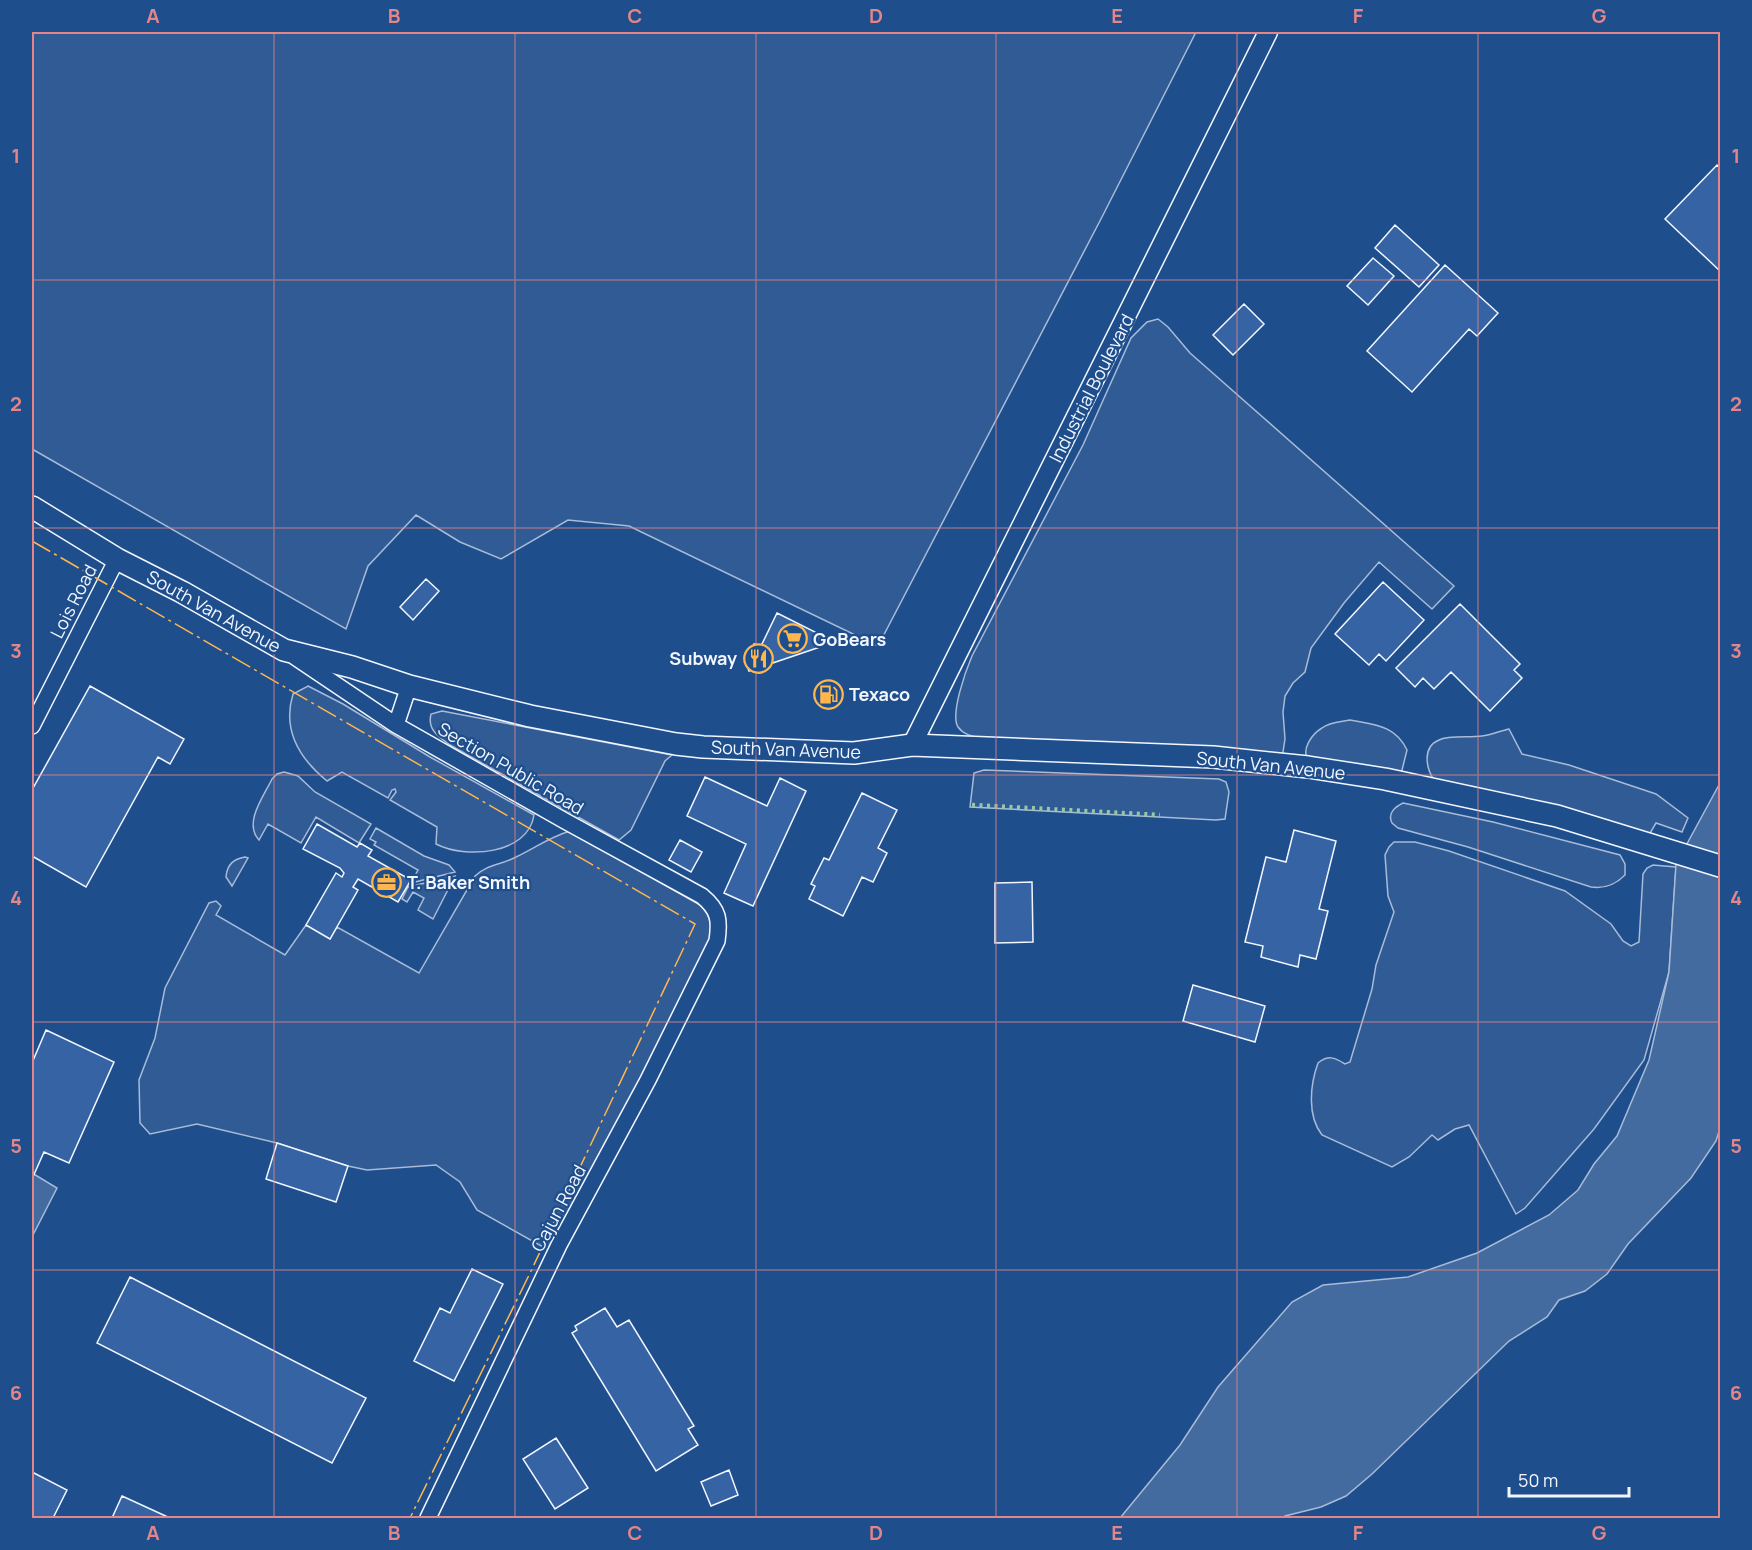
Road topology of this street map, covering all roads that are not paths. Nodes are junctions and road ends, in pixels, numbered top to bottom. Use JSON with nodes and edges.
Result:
{"nodes":[{"id":1,"x":1268,"y":32,"type":"edge"},
{"id":2,"x":32,"y":507,"type":"edge"},
{"id":3,"x":117,"y":559,"type":"junction"},
{"id":4,"x":284,"y":650,"type":"junction"},
{"id":5,"x":409,"y":686,"type":"junction"},
{"id":6,"x":396,"y":725,"type":"junction"},
{"id":7,"x":32,"y":726,"type":"edge"},
{"id":8,"x":912,"y":745,"type":"junction"},
{"id":9,"x":1720,"y":866,"type":"edge"},
{"id":10,"x":718,"y":916,"type":"joint"},
{"id":11,"x":428,"y":1518,"type":"edge"}],
"edges":[{"from":1,"to":8,"type":"street","name":"Industrial Boulevard"},
{"from":2,"to":3,"type":"main road","name":"South Van Avenue"},
{"from":3,"to":4,"type":"main road","name":"South Van Avenue"},
{"from":3,"to":7,"type":"street","name":"Lois Road"},
{"from":4,"to":5,"type":"main road","name":"South Van Avenue"},
{"from":4,"to":6,"type":"street","name":"Section Public Road"},
{"from":5,"to":6,"type":"street"},
{"from":5,"to":8,"type":"main road","name":"South Van Avenue"},
{"from":6,"to":10,"type":"street","name":"Section Public Road"},
{"from":8,"to":9,"type":"main road","name":"South Van Avenue"},
{"from":10,"to":11,"type":"street","name":"Cajun Road"}]}
